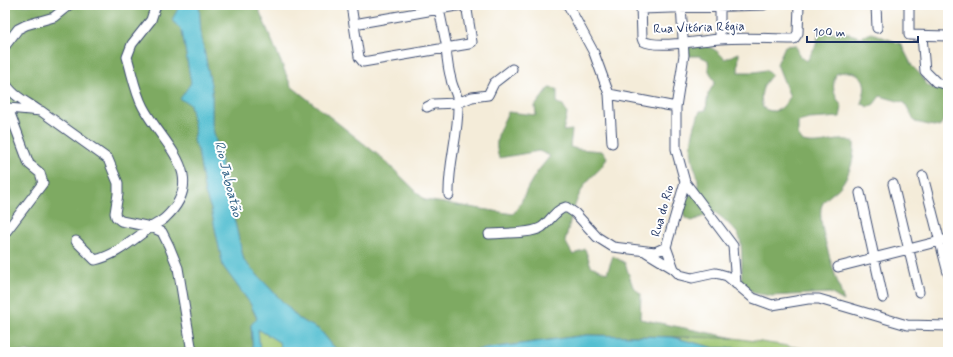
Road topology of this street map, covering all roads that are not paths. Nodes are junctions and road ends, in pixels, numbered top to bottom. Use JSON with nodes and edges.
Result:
{"nodes":[{"id":1,"x":69,"y":5,"type":"edge"},
{"id":2,"x":156,"y":5,"type":"edge"},
{"id":3,"x":351,"y":5,"type":"edge"},
{"id":4,"x":568,"y":5,"type":"edge"},
{"id":5,"x":764,"y":5,"type":"edge"},
{"id":6,"x":798,"y":5,"type":"edge"},
{"id":7,"x":876,"y":5,"type":"edge"},
{"id":8,"x":909,"y":5,"type":"edge"},
{"id":9,"x":462,"y":6,"type":"edge"},
{"id":10,"x":720,"y":6,"type":"edge"},
{"id":11,"x":641,"y":7,"type":"edge"},
{"id":12,"x":681,"y":7,"type":"edge"},
{"id":13,"x":440,"y":8,"type":"edge"},
{"id":14,"x":410,"y":9,"type":"edge"},
{"id":15,"x":354,"y":24,"type":"junction"},
{"id":16,"x":877,"y":28,"type":"dead end"},
{"id":17,"x":922,"y":36,"type":"junction"},
{"id":18,"x":948,"y":36,"type":"edge"},
{"id":19,"x":720,"y":39,"type":"junction"},
{"id":20,"x":683,"y":43,"type":"junction"},
{"id":21,"x":5,"y":46,"type":"edge"},
{"id":22,"x":446,"y":48,"type":"junction"},
{"id":23,"x":512,"y":69,"type":"dead end"},
{"id":24,"x":5,"y":82,"type":"edge"},
{"id":25,"x":948,"y":85,"type":"edge"},
{"id":26,"x":609,"y":94,"type":"junction"},
{"id":27,"x":458,"y":103,"type":"junction"},
{"id":28,"x":427,"y":107,"type":"dead end"},
{"id":29,"x":676,"y":107,"type":"junction"},
{"id":30,"x":7,"y":108,"type":"edge"},
{"id":31,"x":41,"y":111,"type":"junction"},
{"id":32,"x":612,"y":143,"type":"dead end"},
{"id":33,"x":923,"y":176,"type":"dead end"},
{"id":34,"x":685,"y":182,"type":"junction"},
{"id":35,"x":893,"y":184,"type":"dead end"},
{"id":36,"x":860,"y":193,"type":"dead end"},
{"id":37,"x":449,"y":195,"type":"dead end"},
{"id":38,"x":150,"y":227,"type":"junction"},
{"id":39,"x":5,"y":234,"type":"edge"},
{"id":40,"x":489,"y":234,"type":"dead end"},
{"id":41,"x":944,"y":240,"type":"edge"},
{"id":42,"x":76,"y":241,"type":"dead end"},
{"id":43,"x":666,"y":247,"type":"junction"},
{"id":44,"x":909,"y":248,"type":"junction"},
{"id":45,"x":645,"y":252,"type":"junction"},
{"id":46,"x":874,"y":257,"type":"junction"},
{"id":47,"x":838,"y":267,"type":"dead end"},
{"id":48,"x":674,"y":269,"type":"junction"},
{"id":49,"x":948,"y":273,"type":"edge"},
{"id":50,"x":736,"y":284,"type":"junction"},
{"id":51,"x":919,"y":292,"type":"dead end"},
{"id":52,"x":883,"y":298,"type":"dead end"},
{"id":53,"x":948,"y":326,"type":"edge"},
{"id":54,"x":192,"y":352,"type":"edge"}],
"edges":[{"from":1,"to":21,"type":"street"},
{"from":2,"to":38,"type":"street"},
{"from":3,"to":15,"type":"street"},
{"from":4,"to":26,"type":"street"},
{"from":5,"to":10,"type":"street"},
{"from":6,"to":19,"type":"street","name":"Rua Vitória Régia"},
{"from":7,"to":16,"type":"street"},
{"from":8,"to":17,"type":"street"},
{"from":9,"to":13,"type":"street"},
{"from":9,"to":22,"type":"street"},
{"from":10,"to":12,"type":"street"},
{"from":10,"to":19,"type":"street"},
{"from":11,"to":12,"type":"street"},
{"from":11,"to":20,"type":"street","name":"Rua Vitória Régia"},
{"from":12,"to":20,"type":"street"},
{"from":13,"to":14,"type":"street"},
{"from":13,"to":22,"type":"street"},
{"from":14,"to":15,"type":"street"},
{"from":15,"to":22,"type":"street"},
{"from":17,"to":18,"type":"street"},
{"from":17,"to":25,"type":"street"},
{"from":19,"to":20,"type":"street","name":"Rua Vitória Régia"},
{"from":20,"to":29,"type":"street"},
{"from":22,"to":27,"type":"street"},
{"from":23,"to":27,"type":"street"},
{"from":24,"to":31,"type":"street"},
{"from":26,"to":29,"type":"street"},
{"from":26,"to":32,"type":"street"},
{"from":27,"to":28,"type":"street"},
{"from":27,"to":37,"type":"street"},
{"from":29,"to":34,"type":"street"},
{"from":30,"to":31,"type":"street"},
{"from":30,"to":39,"type":"street"},
{"from":31,"to":38,"type":"street"},
{"from":33,"to":41,"type":"street"},
{"from":34,"to":43,"type":"street","name":"Rua do Rio"},
{"from":34,"to":50,"type":"street"},
{"from":35,"to":44,"type":"street"},
{"from":36,"to":46,"type":"street"},
{"from":38,"to":42,"type":"street"},
{"from":38,"to":54,"type":"street"},
{"from":40,"to":45,"type":"street","name":"Rua do Rio"},
{"from":41,"to":44,"type":"street"},
{"from":41,"to":49,"type":"street"},
{"from":43,"to":45,"type":"street","name":"Rua do Rio"},
{"from":43,"to":48,"type":"street","name":"Rua do Rio"},
{"from":44,"to":46,"type":"street"},
{"from":44,"to":51,"type":"street"},
{"from":45,"to":48,"type":"street"},
{"from":46,"to":47,"type":"street"},
{"from":46,"to":52,"type":"street"},
{"from":48,"to":50,"type":"street"},
{"from":50,"to":53,"type":"street"}]}
